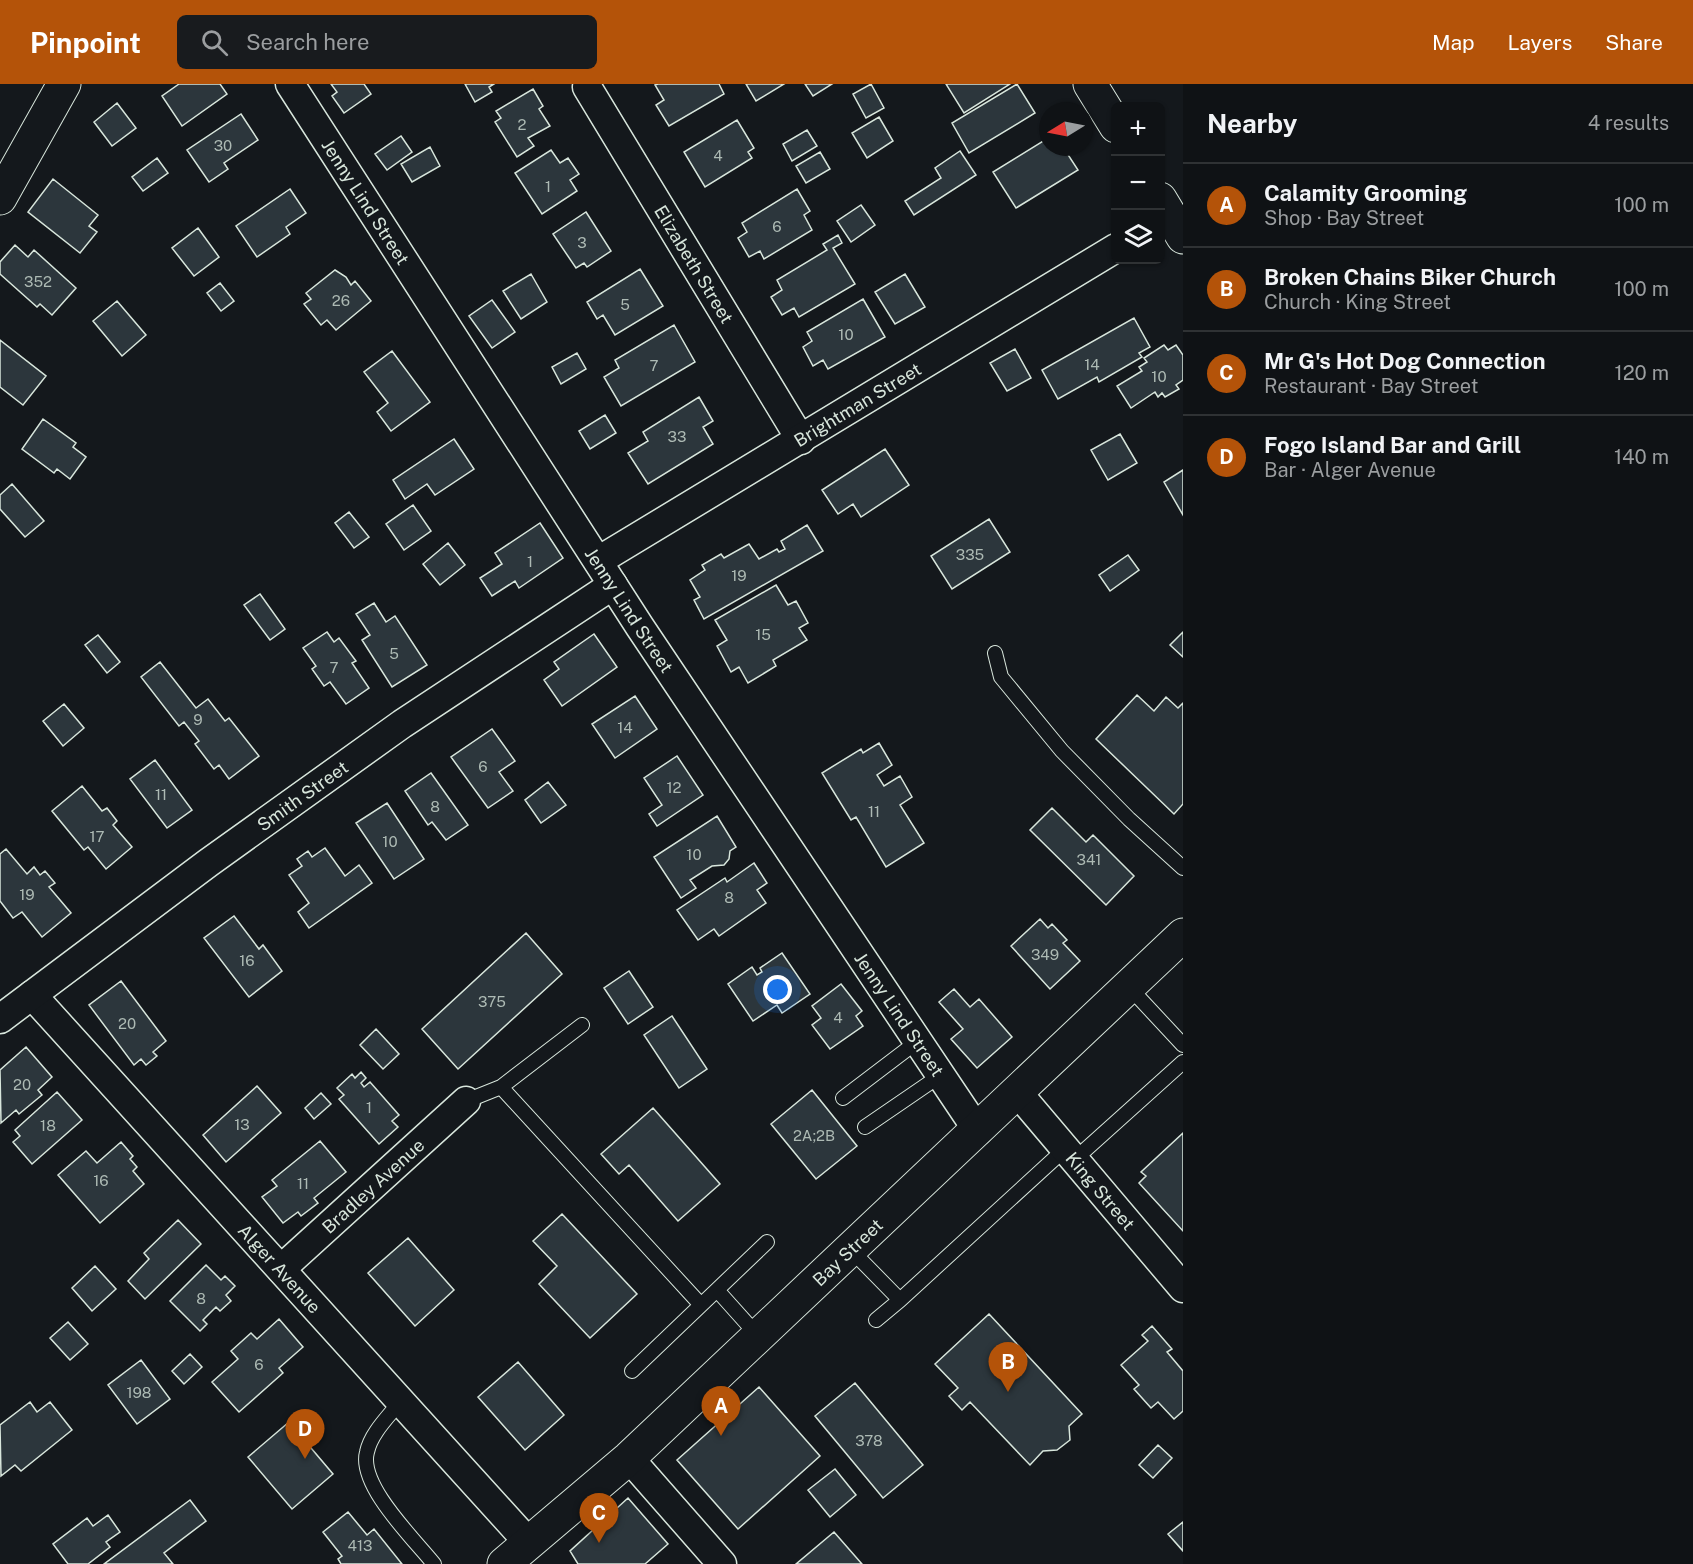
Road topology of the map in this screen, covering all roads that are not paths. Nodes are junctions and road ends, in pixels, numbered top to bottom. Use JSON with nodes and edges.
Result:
{"nodes":[{"id":1,"x":64,"y":84,"type":"edge"},
{"id":2,"x":290,"y":84,"type":"edge"},
{"id":3,"x":1090,"y":84,"type":"edge"},
{"id":4,"x":588,"y":85,"type":"edge"},
{"id":5,"x":1111,"y":118,"type":"edge"},
{"id":6,"x":0,"y":198,"type":"edge"},
{"id":7,"x":1111,"y":251,"type":"edge"},
{"id":8,"x":801,"y":440,"type":"junction"},
{"id":9,"x":606,"y":573,"type":"junction"},
{"id":10,"x":994,"y":653,"type":"dead end"},
{"id":11,"x":1183,"y":868,"type":"edge"},
{"id":12,"x":1183,"y":935,"type":"edge"},
{"id":13,"x":1129,"y":987,"type":"junction"},
{"id":14,"x":32,"y":994,"type":"junction"},
{"id":15,"x":0,"y":1019,"type":"edge"},
{"id":16,"x":582,"y":1025,"type":"dead end"},
{"id":17,"x":918,"y":1041,"type":"junction"},
{"id":18,"x":1183,"y":1045,"type":"edge"},
{"id":19,"x":1183,"y":1062,"type":"edge"},
{"id":20,"x":941,"y":1075,"type":"junction"},
{"id":21,"x":501,"y":1087,"type":"junction"},
{"id":22,"x":1018,"y":1093,"type":"junction"},
{"id":23,"x":843,"y":1098,"type":"dead end"},
{"id":24,"x":466,"y":1101,"type":"joint"},
{"id":25,"x":865,"y":1128,"type":"dead end"},
{"id":26,"x":978,"y":1131,"type":"junction"},
{"id":27,"x":1070,"y":1155,"type":"junction"},
{"id":28,"x":767,"y":1242,"type":"dead end"},
{"id":29,"x":851,"y":1250,"type":"junction"},
{"id":30,"x":281,"y":1269,"type":"junction"},
{"id":31,"x":1180,"y":1278,"type":"edge"},
{"id":32,"x":717,"y":1290,"type":"junction"},
{"id":33,"x":900,"y":1300,"type":"junction"},
{"id":34,"x":701,"y":1305,"type":"junction"},
{"id":35,"x":876,"y":1320,"type":"dead end"},
{"id":36,"x":759,"y":1337,"type":"junction"},
{"id":37,"x":632,"y":1371,"type":"dead end"},
{"id":38,"x":400,"y":1402,"type":"junction"},
{"id":39,"x":629,"y":1458,"type":"junction"},
{"id":40,"x":521,"y":1555,"type":"edge"},
{"id":41,"x":434,"y":1564,"type":"edge"},
{"id":42,"x":722,"y":1564,"type":"edge"}],
"edges":[{"from":1,"to":6,"type":"main road"},
{"from":2,"to":9,"type":"street","name":"Jenny Lind Street"},
{"from":3,"to":5,"type":"main road"},
{"from":4,"to":8,"type":"street","name":"Elizabeth Street"},
{"from":7,"to":8,"type":"street","name":"Brightman Street"},
{"from":8,"to":9,"type":"street","name":"Brightman Street"},
{"from":9,"to":14,"type":"street","name":"Smith Street"},
{"from":9,"to":17,"type":"street","name":"Jenny Lind Street"},
{"from":10,"to":11,"type":"lane"},
{"from":12,"to":13,"type":"main road","name":"Bay Street"},
{"from":13,"to":18,"type":"lane"},
{"from":13,"to":22,"type":"main road","name":"Bay Street"},
{"from":14,"to":15,"type":"street","name":"Smith Street"},
{"from":14,"to":30,"type":"street","name":"Alger Avenue"},
{"from":16,"to":21,"type":"lane"},
{"from":17,"to":20,"type":"street","name":"Jenny Lind Street"},
{"from":17,"to":23,"type":"lane"},
{"from":19,"to":27,"type":"lane"},
{"from":20,"to":25,"type":"lane"},
{"from":20,"to":26,"type":"street","name":"Jenny Lind Street"},
{"from":21,"to":24,"type":"lane"},
{"from":21,"to":34,"type":"lane"},
{"from":22,"to":26,"type":"main road","name":"Bay Street"},
{"from":22,"to":27,"type":"street","name":"King Street"},
{"from":24,"to":30,"type":"street","name":"Bradley Avenue"},
{"from":26,"to":29,"type":"main road","name":"Bay Street"},
{"from":27,"to":31,"type":"street","name":"King Street"},
{"from":27,"to":33,"type":"lane"},
{"from":28,"to":32,"type":"lane"},
{"from":29,"to":33,"type":"lane"},
{"from":29,"to":36,"type":"main road","name":"Bay Street"},
{"from":30,"to":38,"type":"street","name":"Alger Avenue"},
{"from":32,"to":34,"type":"lane"},
{"from":32,"to":36,"type":"lane"},
{"from":33,"to":35,"type":"lane"},
{"from":34,"to":37,"type":"lane"},
{"from":36,"to":39,"type":"main road","name":"Bay Street"},
{"from":38,"to":40,"type":"street","name":"Alger Avenue"},
{"from":38,"to":41,"type":"lane"},
{"from":39,"to":40,"type":"main road","name":"Bay Street"},
{"from":39,"to":42,"type":"street"}]}
